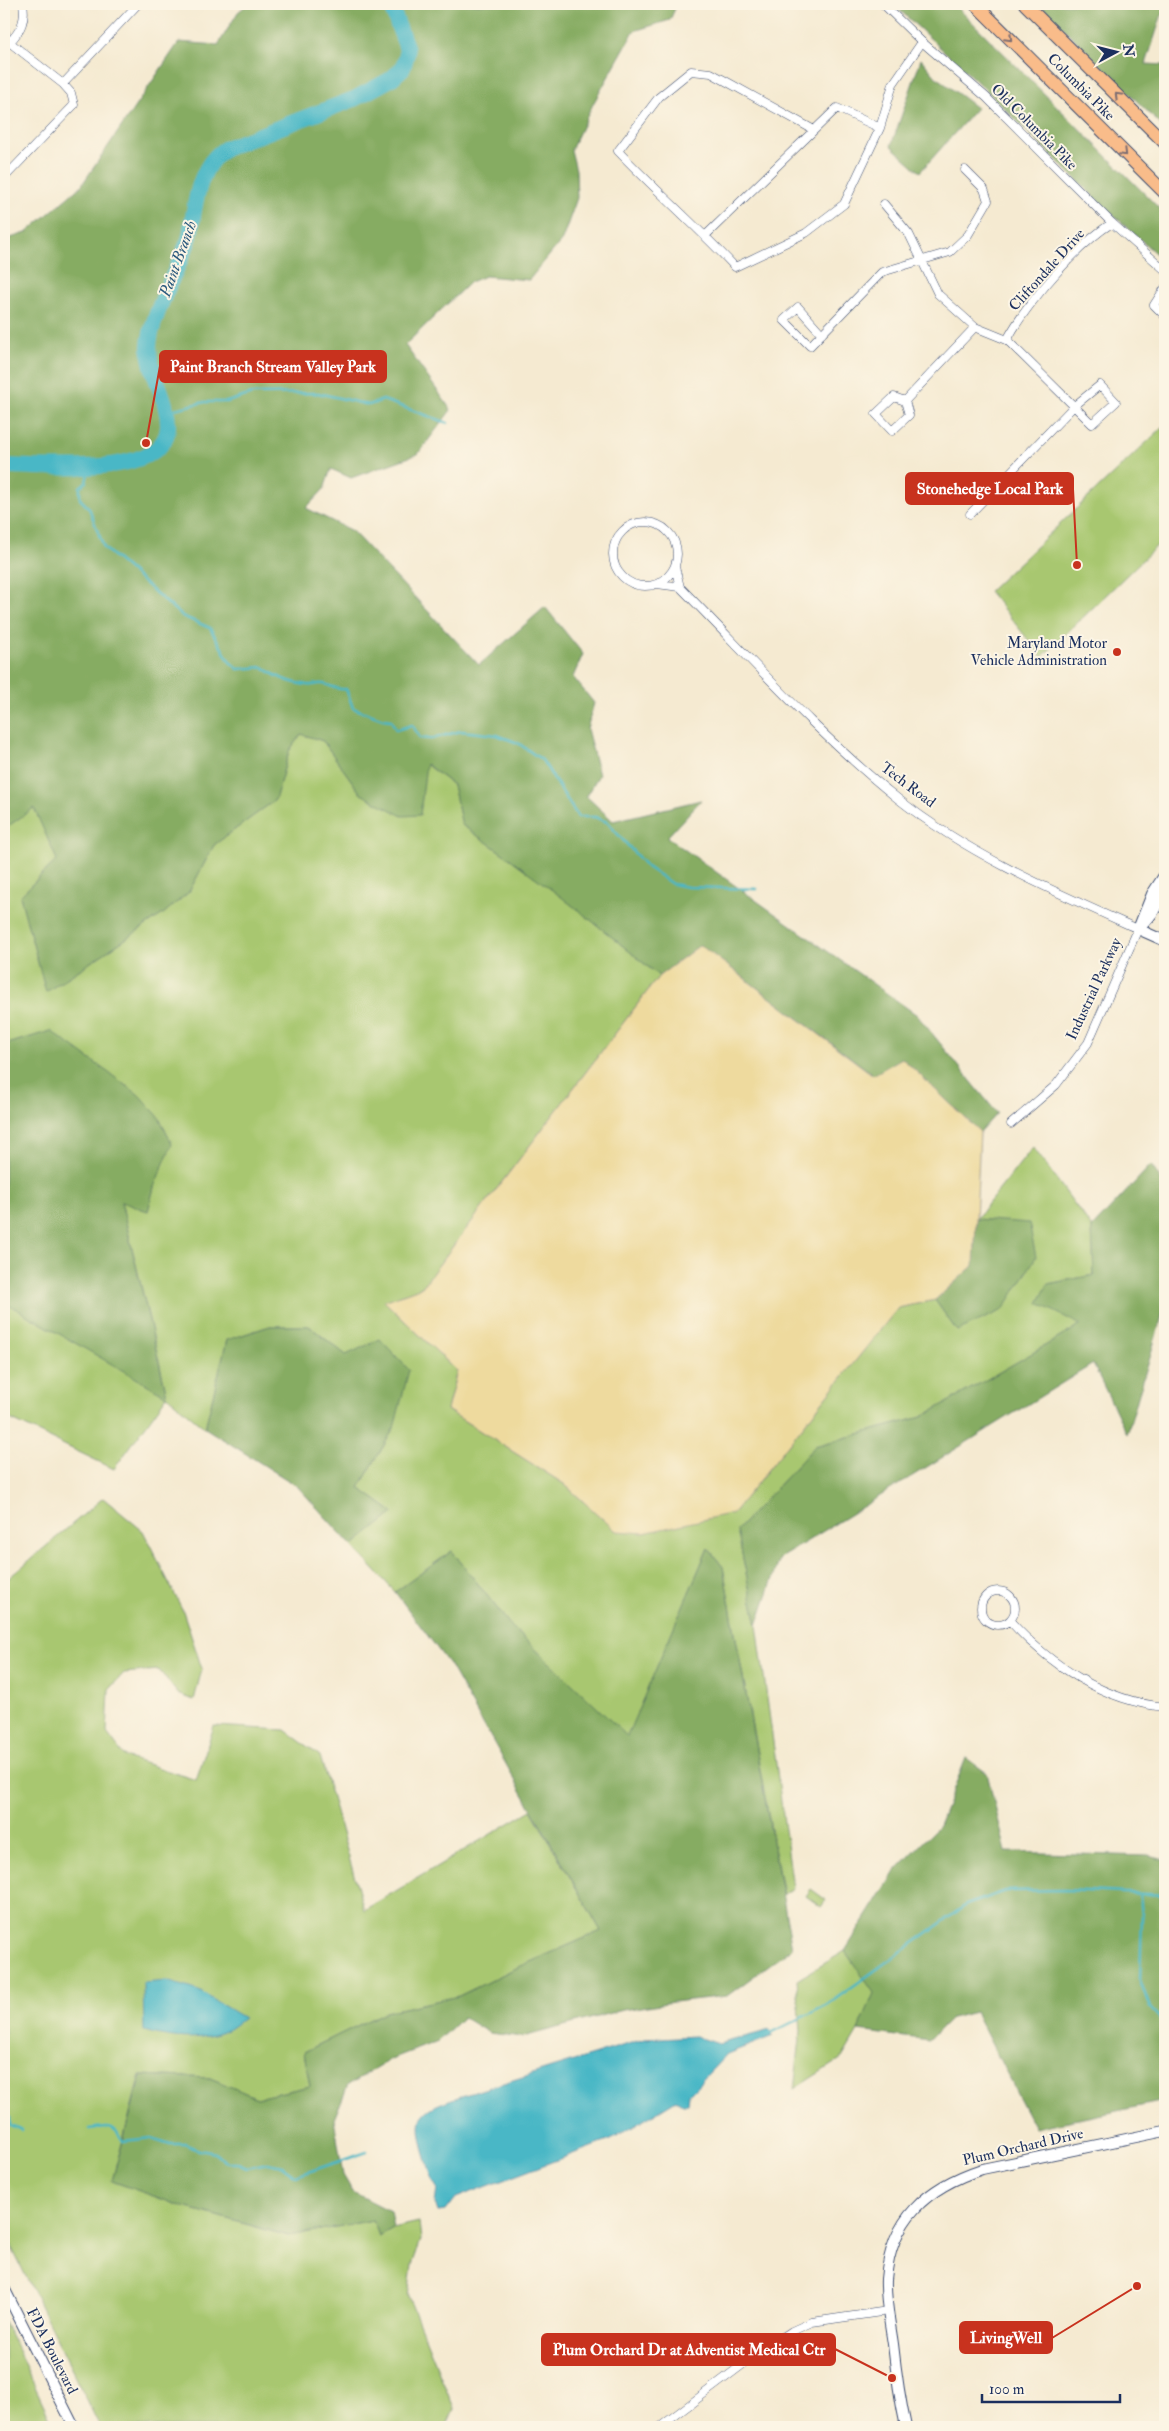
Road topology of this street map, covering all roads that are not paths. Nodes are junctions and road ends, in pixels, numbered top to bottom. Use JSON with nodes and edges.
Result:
{"nodes":[{"id":1,"x":23,"y":4,"type":"edge"},
{"id":2,"x":138,"y":4,"type":"edge"},
{"id":3,"x":883,"y":4,"type":"edge"},
{"id":4,"x":974,"y":4,"type":"edge"},
{"id":5,"x":1025,"y":4,"type":"edge"},
{"id":6,"x":4,"y":27,"type":"edge"},
{"id":7,"x":6,"y":39,"type":"edge"},
{"id":8,"x":922,"y":42,"type":"junction"},
{"id":9,"x":63,"y":84,"type":"junction"},
{"id":10,"x":880,"y":128,"type":"junction"},
{"id":11,"x":814,"y":130,"type":"junction"},
{"id":12,"x":1165,"y":143,"type":"edge"},
{"id":13,"x":965,"y":170,"type":"dead end"},
{"id":14,"x":4,"y":178,"type":"edge"},
{"id":15,"x":1165,"y":193,"type":"edge"},
{"id":16,"x":884,"y":204,"type":"dead end"},
{"id":17,"x":1112,"y":223,"type":"junction"},
{"id":18,"x":706,"y":235,"type":"junction"},
{"id":19,"x":922,"y":259,"type":"junction"},
{"id":20,"x":1165,"y":270,"type":"edge"},
{"id":21,"x":1165,"y":288,"type":"edge"},
{"id":22,"x":1165,"y":316,"type":"edge"},
{"id":23,"x":975,"y":327,"type":"junction"},
{"id":24,"x":822,"y":334,"type":"junction"},
{"id":25,"x":1007,"y":340,"type":"junction"},
{"id":26,"x":904,"y":400,"type":"junction"},
{"id":27,"x":1073,"y":407,"type":"junction"},
{"id":28,"x":970,"y":514,"type":"dead end"},
{"id":29,"x":675,"y":567,"type":"junction"},
{"id":30,"x":657,"y":584,"type":"junction"},
{"id":31,"x":680,"y":587,"type":"junction"},
{"id":32,"x":1164,"y":876,"type":"edge"},
{"id":33,"x":1138,"y":929,"type":"junction"},
{"id":34,"x":1165,"y":941,"type":"edge"},
{"id":35,"x":1011,"y":1124,"type":"dead end"},
{"id":36,"x":1010,"y":1621,"type":"junction"},
{"id":37,"x":1165,"y":1707,"type":"edge"},
{"id":38,"x":1165,"y":2131,"type":"edge"},
{"id":39,"x":4,"y":2288,"type":"edge"},
{"id":40,"x":888,"y":2311,"type":"junction"},
{"id":41,"x":74,"y":2427,"type":"edge"},
{"id":42,"x":660,"y":2427,"type":"edge"},
{"id":43,"x":906,"y":2427,"type":"edge"}],
"edges":[{"from":1,"to":7,"type":"street"},
{"from":2,"to":9,"type":"street"},
{"from":3,"to":8,"type":"street","name":"Old Columbia Pike"},
{"from":4,"to":15,"type":"highway","name":"Columbia Pike","one_way":true},
{"from":12,"to":5,"type":"highway","name":"Columbia Pike","one_way":true},
{"from":6,"to":7,"type":"street"},
{"from":7,"to":9,"type":"street"},
{"from":8,"to":10,"type":"street"},
{"from":8,"to":17,"type":"street","name":"Old Columbia Pike"},
{"from":9,"to":14,"type":"street"},
{"from":10,"to":11,"type":"street"},
{"from":10,"to":18,"type":"street"},
{"from":11,"to":18,"type":"street"},
{"from":11,"to":18,"type":"street"},
{"from":13,"to":19,"type":"street"},
{"from":16,"to":19,"type":"street"},
{"from":17,"to":20,"type":"street","name":"Old Columbia Pike"},
{"from":17,"to":25,"type":"street","name":"Cliftondale Drive"},
{"from":19,"to":23,"type":"street"},
{"from":19,"to":24,"type":"street"},
{"from":21,"to":22,"type":"street"},
{"from":23,"to":25,"type":"street"},
{"from":23,"to":26,"type":"street"},
{"from":24,"to":24,"type":"street"},
{"from":25,"to":27,"type":"street"},
{"from":26,"to":26,"type":"street"},
{"from":27,"to":27,"type":"street"},
{"from":27,"to":28,"type":"street"},
{"from":29,"to":30,"type":"street"},
{"from":29,"to":30,"type":"street"},
{"from":29,"to":31,"type":"street"},
{"from":30,"to":31,"type":"street"},
{"from":31,"to":33,"type":"street","name":"Tech Road"},
{"from":32,"to":33,"type":"street","name":"Industrial Parkway"},
{"from":33,"to":34,"type":"street","name":"Tech Road"},
{"from":33,"to":35,"type":"street","name":"Industrial Parkway"},
{"from":36,"to":36,"type":"street"},
{"from":36,"to":37,"type":"street"},
{"from":38,"to":40,"type":"street","name":"Plum Orchard Drive"},
{"from":39,"to":41,"type":"street","name":"FDA Boulevard"},
{"from":40,"to":42,"type":"street"},
{"from":40,"to":43,"type":"street","name":"Plum Orchard Drive"}]}
